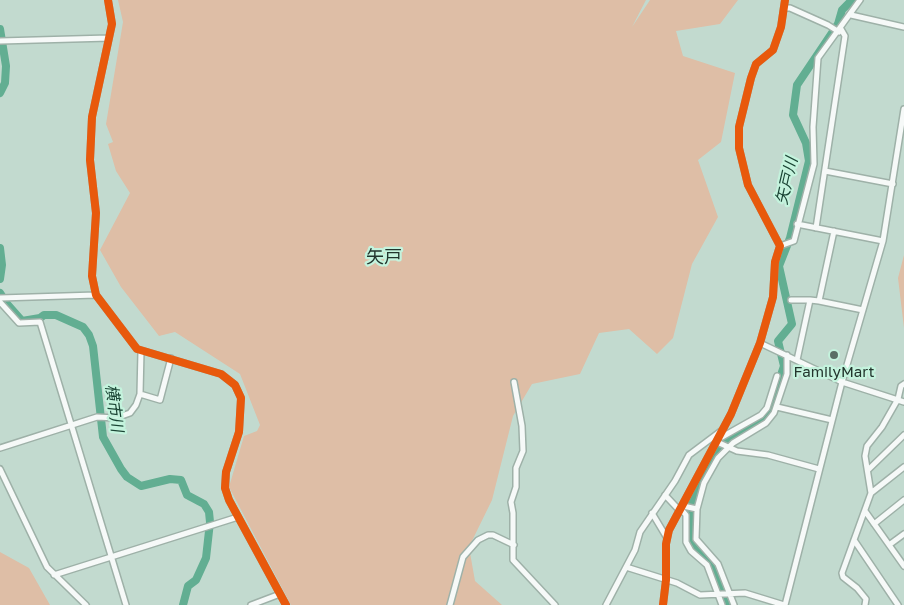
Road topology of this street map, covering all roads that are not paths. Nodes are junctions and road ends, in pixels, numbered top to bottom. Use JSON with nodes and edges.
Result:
{"nodes":[{"id":1,"x":108,"y":0,"type":"edge"},
{"id":2,"x":785,"y":0,"type":"edge"},
{"id":3,"x":860,"y":0,"type":"edge"},
{"id":4,"x":785,"y":8,"type":"junction"},
{"id":5,"x":851,"y":15,"type":"junction"},
{"id":6,"x":904,"y":27,"type":"edge"},
{"id":7,"x":840,"y":30,"type":"junction"},
{"id":8,"x":109,"y":38,"type":"junction"},
{"id":9,"x":0,"y":41,"type":"edge"},
{"id":10,"x":904,"y":109,"type":"edge"},
{"id":11,"x":824,"y":171,"type":"junction"},
{"id":12,"x":892,"y":184,"type":"junction"},
{"id":13,"x":797,"y":224,"type":"junction"},
{"id":14,"x":816,"y":228,"type":"junction"},
{"id":15,"x":834,"y":232,"type":"junction"},
{"id":16,"x":883,"y":241,"type":"junction"},
{"id":17,"x":780,"y":246,"type":"junction"},
{"id":18,"x":96,"y":294,"type":"junction"},
{"id":19,"x":0,"y":298,"type":"edge"},
{"id":20,"x":791,"y":300,"type":"dead end"},
{"id":21,"x":810,"y":300,"type":"junction"},
{"id":22,"x":819,"y":301,"type":"junction"},
{"id":23,"x":0,"y":302,"type":"edge"},
{"id":24,"x":863,"y":310,"type":"junction"},
{"id":25,"x":760,"y":343,"type":"junction"},
{"id":26,"x":141,"y":351,"type":"junction"},
{"id":27,"x":787,"y":355,"type":"junction"},
{"id":28,"x":171,"y":358,"type":"junction"},
{"id":29,"x":797,"y":360,"type":"junction"},
{"id":30,"x":777,"y":376,"type":"dead end"},
{"id":31,"x":514,"y":382,"type":"dead end"},
{"id":32,"x":842,"y":382,"type":"junction"},
{"id":33,"x":904,"y":384,"type":"edge"},
{"id":34,"x":140,"y":394,"type":"junction"},
{"id":35,"x":898,"y":398,"type":"junction"},
{"id":36,"x":904,"y":402,"type":"edge"},
{"id":37,"x":777,"y":407,"type":"junction"},
{"id":38,"x":832,"y":420,"type":"junction"},
{"id":39,"x":72,"y":425,"type":"junction"},
{"id":40,"x":720,"y":433,"type":"junction"},
{"id":41,"x":904,"y":435,"type":"edge"},
{"id":42,"x":717,"y":442,"type":"junction"},
{"id":43,"x":0,"y":448,"type":"edge"},
{"id":44,"x":728,"y":448,"type":"junction"},
{"id":45,"x":904,"y":467,"type":"edge"},
{"id":46,"x":0,"y":469,"type":"edge"},
{"id":47,"x":819,"y":469,"type":"junction"},
{"id":48,"x":868,"y":470,"type":"junction"},
{"id":49,"x":871,"y":493,"type":"junction"},
{"id":50,"x":665,"y":495,"type":"junction"},
{"id":51,"x":904,"y":500,"type":"edge"},
{"id":52,"x":681,"y":509,"type":"junction"},
{"id":53,"x":697,"y":509,"type":"junction"},
{"id":54,"x":865,"y":511,"type":"junction"},
{"id":55,"x":652,"y":513,"type":"junction"},
{"id":56,"x":238,"y":517,"type":"junction"},
{"id":57,"x":874,"y":524,"type":"junction"},
{"id":58,"x":904,"y":534,"type":"edge"},
{"id":59,"x":667,"y":538,"type":"junction"},
{"id":60,"x":854,"y":540,"type":"junction"},
{"id":61,"x":514,"y":545,"type":"junction"},
{"id":62,"x":889,"y":545,"type":"junction"},
{"id":63,"x":112,"y":556,"type":"junction"},
{"id":64,"x":904,"y":566,"type":"edge"},
{"id":65,"x":626,"y":567,"type":"junction"},
{"id":66,"x":54,"y":575,"type":"junction"},
{"id":67,"x":666,"y":580,"type":"junction"},
{"id":68,"x":280,"y":594,"type":"junction"},
{"id":69,"x":719,"y":594,"type":"junction"},
{"id":70,"x":730,"y":594,"type":"junction"},
{"id":71,"x":904,"y":602,"type":"edge"},
{"id":72,"x":86,"y":605,"type":"edge"},
{"id":73,"x":126,"y":605,"type":"edge"},
{"id":74,"x":251,"y":605,"type":"edge"},
{"id":75,"x":286,"y":605,"type":"edge"},
{"id":76,"x":450,"y":605,"type":"edge"},
{"id":77,"x":555,"y":605,"type":"edge"},
{"id":78,"x":606,"y":605,"type":"edge"},
{"id":79,"x":663,"y":605,"type":"edge"},
{"id":80,"x":722,"y":605,"type":"edge"},
{"id":81,"x":734,"y":605,"type":"edge"},
{"id":82,"x":785,"y":605,"type":"edge"},
{"id":83,"x":865,"y":605,"type":"edge"},
{"id":84,"x":899,"y":605,"type":"edge"}],
"edges":[{"from":1,"to":8,"type":"street"},
{"from":2,"to":4,"type":"street"},
{"from":3,"to":5,"type":"street"},
{"from":4,"to":7,"type":"street"},
{"from":4,"to":17,"type":"street"},
{"from":5,"to":6,"type":"street"},
{"from":5,"to":7,"type":"street"},
{"from":7,"to":11,"type":"street"},
{"from":7,"to":13,"type":"street"},
{"from":8,"to":9,"type":"street"},
{"from":8,"to":18,"type":"street"},
{"from":10,"to":12,"type":"street"},
{"from":11,"to":12,"type":"street"},
{"from":11,"to":14,"type":"street"},
{"from":12,"to":16,"type":"street"},
{"from":13,"to":14,"type":"street"},
{"from":13,"to":17,"type":"street"},
{"from":14,"to":15,"type":"street"},
{"from":15,"to":16,"type":"street"},
{"from":15,"to":22,"type":"street"},
{"from":16,"to":24,"type":"street"},
{"from":17,"to":25,"type":"street"},
{"from":18,"to":19,"type":"street"},
{"from":18,"to":26,"type":"street"},
{"from":20,"to":21,"type":"street"},
{"from":21,"to":22,"type":"street"},
{"from":21,"to":29,"type":"street"},
{"from":22,"to":24,"type":"street"},
{"from":23,"to":39,"type":"street"},
{"from":24,"to":32,"type":"street"},
{"from":25,"to":27,"type":"street"},
{"from":25,"to":40,"type":"street"},
{"from":26,"to":28,"type":"street"},
{"from":26,"to":34,"type":"street"},
{"from":27,"to":29,"type":"street"},
{"from":27,"to":37,"type":"street"},
{"from":28,"to":34,"type":"street"},
{"from":28,"to":56,"type":"street"},
{"from":29,"to":32,"type":"street"},
{"from":30,"to":40,"type":"street"},
{"from":31,"to":61,"type":"street"},
{"from":32,"to":35,"type":"street"},
{"from":32,"to":38,"type":"street"},
{"from":33,"to":35,"type":"street"},
{"from":34,"to":39,"type":"street"},
{"from":35,"to":36,"type":"street"},
{"from":35,"to":48,"type":"street"},
{"from":37,"to":38,"type":"street"},
{"from":37,"to":44,"type":"street"},
{"from":38,"to":47,"type":"street"},
{"from":39,"to":43,"type":"street"},
{"from":39,"to":63,"type":"street"},
{"from":40,"to":42,"type":"street"},
{"from":40,"to":50,"type":"street"},
{"from":41,"to":48,"type":"street"},
{"from":42,"to":44,"type":"street"},
{"from":42,"to":52,"type":"street"},
{"from":44,"to":47,"type":"street"},
{"from":44,"to":53,"type":"street"},
{"from":45,"to":49,"type":"street"},
{"from":46,"to":66,"type":"street"},
{"from":47,"to":82,"type":"street"},
{"from":48,"to":49,"type":"street"},
{"from":49,"to":54,"type":"street"},
{"from":50,"to":52,"type":"street"},
{"from":50,"to":55,"type":"street"},
{"from":51,"to":57,"type":"street"},
{"from":52,"to":53,"type":"street"},
{"from":52,"to":59,"type":"street"},
{"from":52,"to":69,"type":"street"},
{"from":53,"to":70,"type":"street"},
{"from":54,"to":57,"type":"street"},
{"from":54,"to":60,"type":"street"},
{"from":55,"to":59,"type":"street"},
{"from":55,"to":65,"type":"street"},
{"from":56,"to":63,"type":"street"},
{"from":56,"to":68,"type":"street"},
{"from":57,"to":62,"type":"street"},
{"from":58,"to":62,"type":"street"},
{"from":59,"to":67,"type":"street"},
{"from":60,"to":83,"type":"street"},
{"from":60,"to":84,"type":"street"},
{"from":61,"to":76,"type":"street"},
{"from":61,"to":77,"type":"street"},
{"from":62,"to":64,"type":"street"},
{"from":63,"to":66,"type":"street"},
{"from":63,"to":73,"type":"street"},
{"from":65,"to":67,"type":"street"},
{"from":65,"to":78,"type":"street"},
{"from":66,"to":72,"type":"street"},
{"from":67,"to":69,"type":"street"},
{"from":67,"to":79,"type":"street"},
{"from":68,"to":74,"type":"street"},
{"from":68,"to":75,"type":"street"},
{"from":69,"to":70,"type":"street"},
{"from":69,"to":80,"type":"street"},
{"from":70,"to":81,"type":"street"},
{"from":70,"to":82,"type":"street"},
{"from":71,"to":84,"type":"street"}]}
